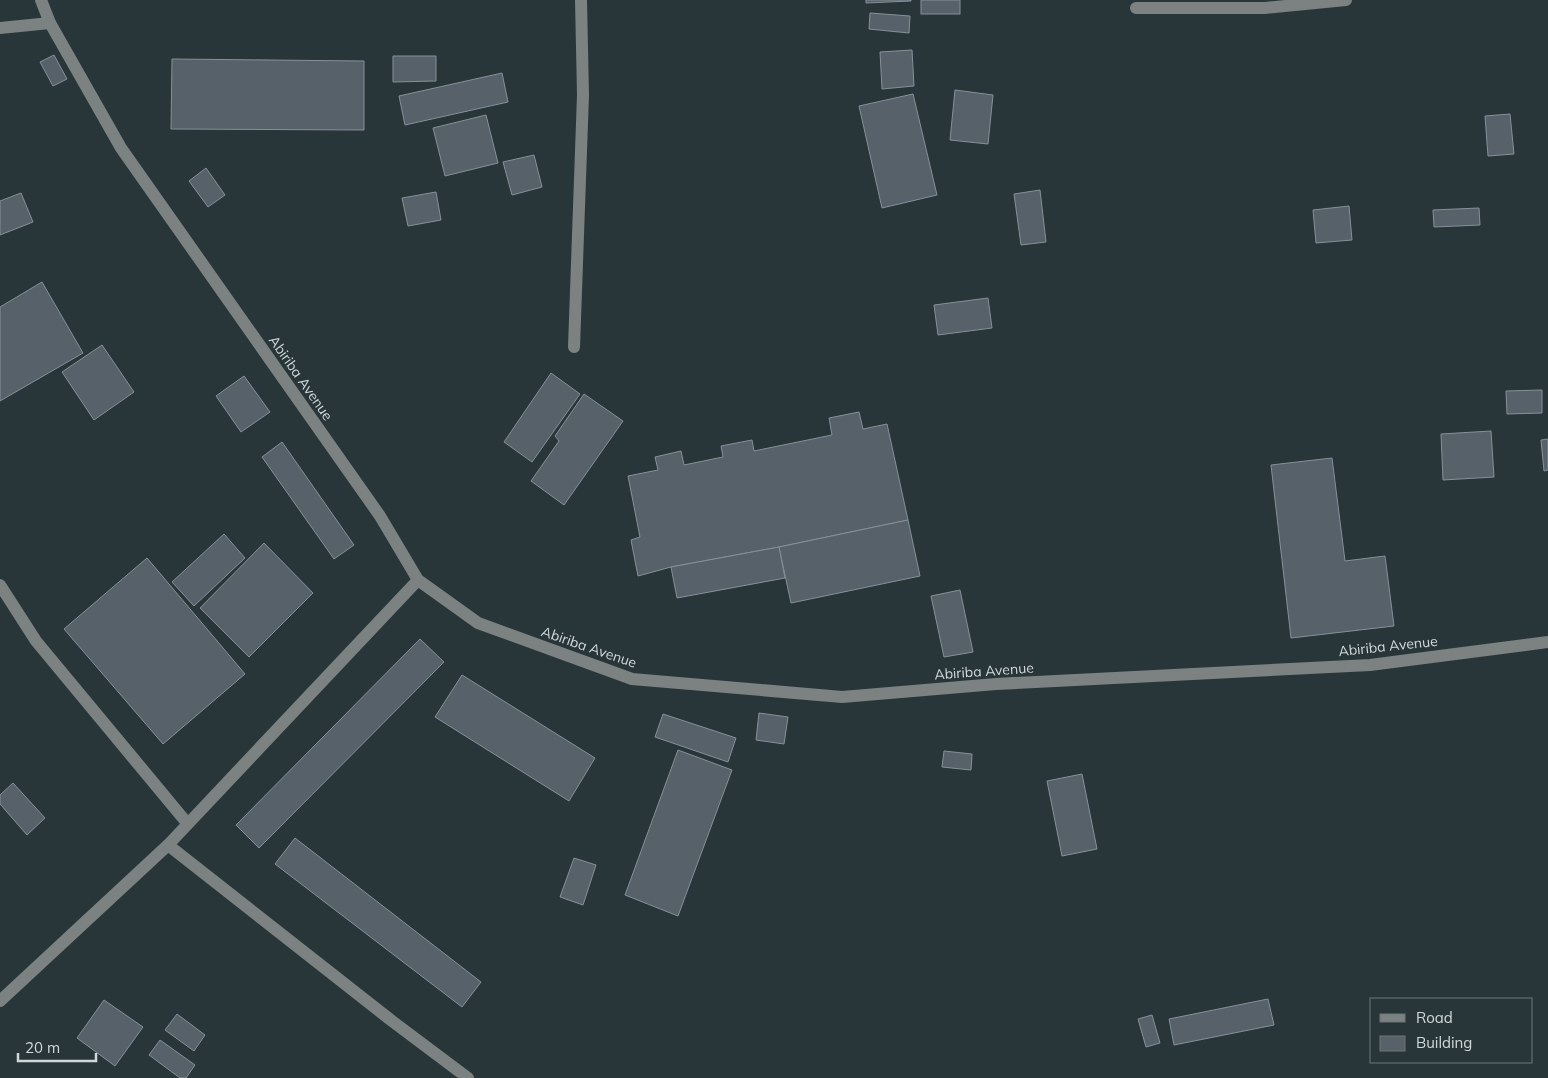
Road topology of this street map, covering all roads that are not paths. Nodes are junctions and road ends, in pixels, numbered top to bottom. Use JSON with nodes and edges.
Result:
{"nodes":[{"id":1,"x":41,"y":0,"type":"edge"},
{"id":2,"x":581,"y":0,"type":"edge"},
{"id":3,"x":1346,"y":0,"type":"edge"},
{"id":4,"x":1136,"y":8,"type":"dead end"},
{"id":5,"x":50,"y":23,"type":"junction"},
{"id":6,"x":0,"y":28,"type":"edge"},
{"id":7,"x":574,"y":347,"type":"dead end"},
{"id":8,"x":418,"y":580,"type":"junction"},
{"id":9,"x":0,"y":585,"type":"edge"},
{"id":10,"x":1548,"y":642,"type":"edge"},
{"id":11,"x":187,"y":823,"type":"junction"},
{"id":12,"x":168,"y":845,"type":"junction"},
{"id":13,"x":0,"y":1001,"type":"edge"},
{"id":14,"x":468,"y":1078,"type":"edge"}],
"edges":[{"from":1,"to":5,"type":"street","name":"Abiriba Avenue"},
{"from":2,"to":7,"type":"street"},
{"from":3,"to":4,"type":"street"},
{"from":5,"to":6,"type":"street"},
{"from":5,"to":8,"type":"street","name":"Abiriba Avenue"},
{"from":8,"to":10,"type":"street","name":"Abiriba Avenue"},
{"from":8,"to":11,"type":"street"},
{"from":9,"to":11,"type":"street"},
{"from":11,"to":12,"type":"street"},
{"from":12,"to":13,"type":"street"},
{"from":12,"to":14,"type":"street"}]}
